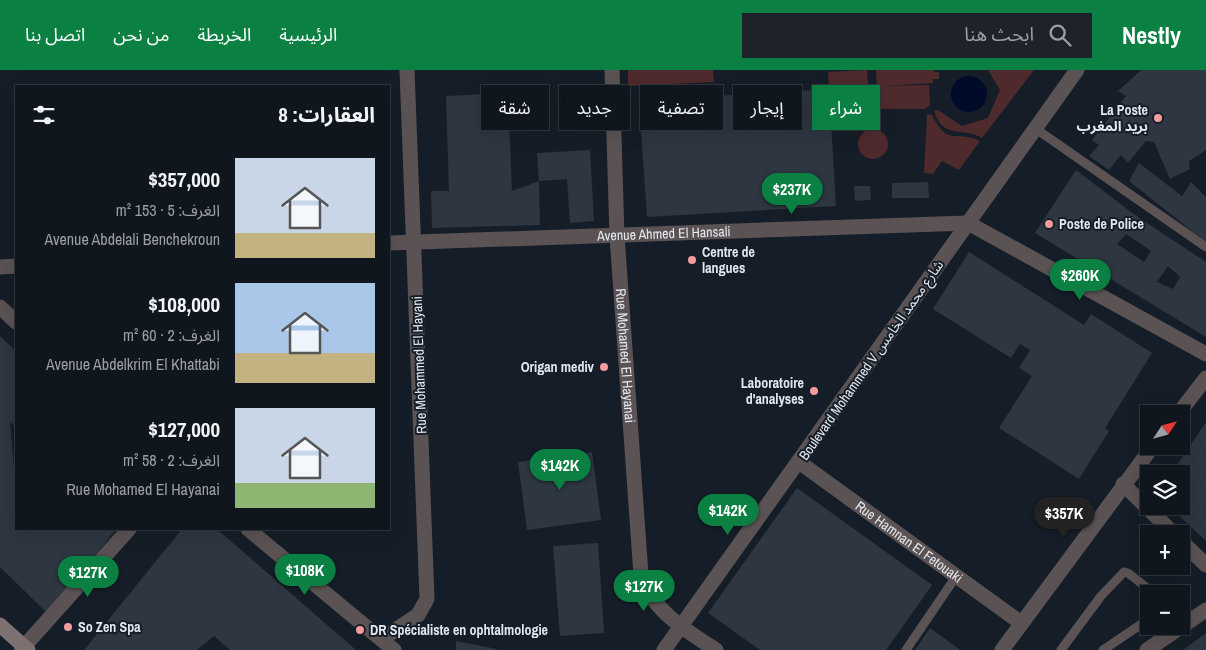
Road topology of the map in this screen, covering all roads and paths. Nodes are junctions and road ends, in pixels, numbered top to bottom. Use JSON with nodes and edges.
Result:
{"nodes":[{"id":1,"x":407,"y":70,"type":"edge"},
{"id":2,"x":612,"y":70,"type":"edge"},
{"id":3,"x":1077,"y":70,"type":"edge"},
{"id":4,"x":1036,"y":129,"type":"junction"},
{"id":5,"x":968,"y":223,"type":"junction"},
{"id":6,"x":616,"y":236,"type":"junction"},
{"id":7,"x":414,"y":242,"type":"junction"},
{"id":8,"x":390,"y":243,"type":"edge"},
{"id":9,"x":1206,"y":247,"type":"edge"},
{"id":10,"x":15,"y":266,"type":"edge"},
{"id":11,"x":0,"y":267,"type":"edge"},
{"id":12,"x":0,"y":307,"type":"edge"},
{"id":13,"x":15,"y":321,"type":"edge"},
{"id":14,"x":1206,"y":354,"type":"edge"},
{"id":15,"x":1206,"y":378,"type":"edge"},
{"id":16,"x":1185,"y":405,"type":"edge"},
{"id":17,"x":1146,"y":455,"type":"edge"},
{"id":18,"x":799,"y":462,"type":"junction"},
{"id":19,"x":1123,"y":484,"type":"junction"},
{"id":20,"x":1165,"y":525,"type":"edge"},
{"id":21,"x":128,"y":530,"type":"edge"},
{"id":22,"x":249,"y":530,"type":"edge"},
{"id":23,"x":1190,"y":550,"type":"edge"},
{"id":24,"x":1206,"y":565,"type":"edge"},
{"id":25,"x":957,"y":575,"type":"junction"},
{"id":26,"x":1144,"y":585,"type":"edge"},
{"id":27,"x":1206,"y":610,"type":"edge"},
{"id":28,"x":1020,"y":623,"type":"junction"},
{"id":29,"x":0,"y":625,"type":"edge"},
{"id":30,"x":1140,"y":625,"type":"edge"},
{"id":31,"x":681,"y":626,"type":"junction"},
{"id":32,"x":382,"y":639,"type":"junction"},
{"id":33,"x":24,"y":649,"type":"edge"},
{"id":34,"x":394,"y":650,"type":"edge"},
{"id":35,"x":664,"y":650,"type":"edge"},
{"id":36,"x":716,"y":650,"type":"edge"},
{"id":37,"x":906,"y":650,"type":"edge"},
{"id":38,"x":1002,"y":650,"type":"edge"},
{"id":39,"x":1061,"y":650,"type":"edge"},
{"id":40,"x":1103,"y":650,"type":"edge"},
{"id":41,"x":1147,"y":650,"type":"edge"}],
"edges":[{"from":1,"to":7,"type":"street","name":"Rue Mohammed El Hayani"},
{"from":2,"to":6,"type":"street","name":"Rue Mohamed El Hayanai"},
{"from":3,"to":4,"type":"street","name":"Boulevard Mohammed V شارع محمد الخامس"},
{"from":4,"to":5,"type":"street","name":"Boulevard Mohammed V شارع محمد الخامس"},
{"from":4,"to":9,"type":"lane"},
{"from":5,"to":6,"type":"street","name":"Avenue Ahmed El Hansali"},
{"from":5,"to":14,"type":"street"},
{"from":5,"to":18,"type":"street","name":"Boulevard Mohammed V شارع محمد الخامس"},
{"from":6,"to":7,"type":"street","name":"Avenue Ahmed El Hansali"},
{"from":6,"to":31,"type":"street","name":"Rue Mohamed El Hayanai"},
{"from":7,"to":8,"type":"street","name":"Avenue Ahmed El Hansali"},
{"from":7,"to":32,"type":"street","name":"Rue Mohammed El Hayani"},
{"from":10,"to":11,"type":"street"},
{"from":12,"to":13,"type":"street"},
{"from":15,"to":16,"type":"street"},
{"from":17,"to":19,"type":"street"},
{"from":18,"to":25,"type":"street","name":"Rue Hamnan El Fetouaki"},
{"from":18,"to":31,"type":"street","name":"Boulevard Mohammed V شارع محمد الخامس"},
{"from":19,"to":20,"type":"street"},
{"from":19,"to":28,"type":"street"},
{"from":21,"to":33,"type":"street"},
{"from":22,"to":32,"type":"street"},
{"from":23,"to":24,"type":"street"},
{"from":25,"to":28,"type":"street","name":"Rue Hamnan El Fetouaki"},
{"from":25,"to":37,"type":"lane"},
{"from":26,"to":39,"type":"lane"},
{"from":27,"to":41,"type":"street"},
{"from":28,"to":38,"type":"street"},
{"from":29,"to":33,"type":"street"},
{"from":30,"to":40,"type":"lane"},
{"from":31,"to":35,"type":"street","name":"Boulevard Mohammed V شارع محمد الخامس"},
{"from":31,"to":36,"type":"street","name":"Rue Mohamed El Hayanai"},
{"from":32,"to":34,"type":"street"}]}
